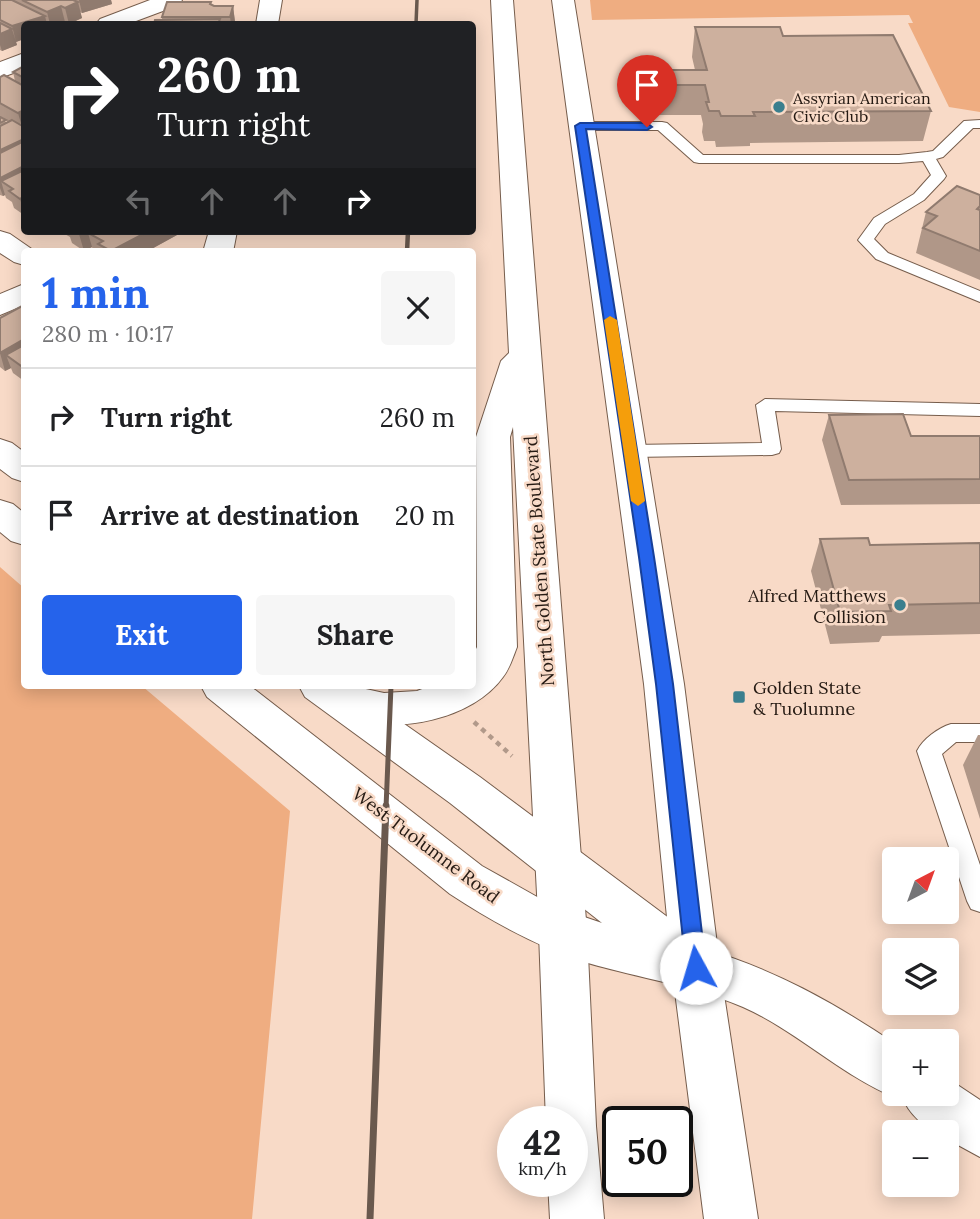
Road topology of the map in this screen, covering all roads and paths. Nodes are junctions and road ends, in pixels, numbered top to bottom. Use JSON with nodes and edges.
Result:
{"nodes":[{"id":1,"x":171,"y":0,"type":"edge"},
{"id":2,"x":271,"y":0,"type":"edge"},
{"id":3,"x":502,"y":0,"type":"edge"},
{"id":4,"x":563,"y":0,"type":"edge"},
{"id":5,"x":116,"y":21,"type":"edge"},
{"id":6,"x":268,"y":21,"type":"edge"},
{"id":7,"x":21,"y":61,"type":"edge"},
{"id":8,"x":0,"y":71,"type":"edge"},
{"id":9,"x":980,"y":124,"type":"edge"},
{"id":10,"x":580,"y":126,"type":"junction"},
{"id":11,"x":927,"y":156,"type":"junction"},
{"id":12,"x":0,"y":240,"type":"edge"},
{"id":13,"x":21,"y":255,"type":"edge"},
{"id":14,"x":21,"y":259,"type":"edge"},
{"id":15,"x":0,"y":270,"type":"edge"},
{"id":16,"x":21,"y":295,"type":"edge"},
{"id":17,"x":980,"y":297,"type":"edge"},
{"id":18,"x":0,"y":306,"type":"edge"},
{"id":19,"x":524,"y":339,"type":"junction"},
{"id":20,"x":980,"y":410,"type":"edge"},
{"id":21,"x":0,"y":451,"type":"edge"},
{"id":22,"x":631,"y":451,"type":"junction"},
{"id":23,"x":21,"y":468,"type":"edge"},
{"id":24,"x":0,"y":513,"type":"edge"},
{"id":25,"x":21,"y":530,"type":"edge"},
{"id":26,"x":476,"y":678,"type":"edge"},
{"id":27,"x":225,"y":689,"type":"edge"},
{"id":28,"x":325,"y":691,"type":"edge"},
{"id":29,"x":470,"y":703,"type":"edge"},
{"id":30,"x":980,"y":733,"type":"edge"},
{"id":31,"x":513,"y":757,"type":"dead end"},
{"id":32,"x":559,"y":861,"type":"junction"},
{"id":33,"x":980,"y":901,"type":"edge"},
{"id":34,"x":563,"y":933,"type":"junction"},
{"id":35,"x":696,"y":968,"type":"junction"},
{"id":36,"x":882,"y":1064,"type":"edge"},
{"id":37,"x":571,"y":1106,"type":"edge"},
{"id":38,"x":944,"y":1106,"type":"edge"},
{"id":39,"x":979,"y":1130,"type":"edge"},
{"id":40,"x":576,"y":1197,"type":"edge"},
{"id":41,"x":577,"y":1219,"type":"edge"},
{"id":42,"x":731,"y":1219,"type":"edge"}],
"edges":[{"from":1,"to":5,"type":"main road"},
{"from":2,"to":6,"type":"main road"},
{"from":3,"to":19,"type":"main road","name":"North Golden State Boulevard"},
{"from":4,"to":10,"type":"main road"},
{"from":7,"to":8,"type":"main road"},
{"from":9,"to":11,"type":"lane"},
{"from":10,"to":11,"type":"lane"},
{"from":10,"to":22,"type":"main road"},
{"from":11,"to":17,"type":"lane"},
{"from":12,"to":13,"type":"main road"},
{"from":14,"to":15,"type":"main road"},
{"from":16,"to":18,"type":"main road"},
{"from":19,"to":26,"type":"main road"},
{"from":19,"to":32,"type":"main road","name":"North Golden State Boulevard"},
{"from":20,"to":22,"type":"lane"},
{"from":21,"to":23,"type":"main road"},
{"from":22,"to":35,"type":"main road"},
{"from":24,"to":25,"type":"main road"},
{"from":27,"to":34,"type":"main road","name":"West Tuolumne Road"},
{"from":28,"to":29,"type":"main road"},
{"from":28,"to":32,"type":"main road","name":"West Tuolumne Road"},
{"from":29,"to":31,"type":"path"},
{"from":30,"to":33,"type":"lane"},
{"from":32,"to":34,"type":"main road","name":"North Golden State Boulevard"},
{"from":32,"to":35,"type":"main road","name":"West Tuolumne Road"},
{"from":34,"to":35,"type":"main road","name":"West Tuolumne Road"},
{"from":34,"to":37,"type":"main road","name":"North Golden State Boulevard"},
{"from":35,"to":36,"type":"main road","name":"West Tuolumne Road"},
{"from":35,"to":42,"type":"main road"},
{"from":38,"to":39,"type":"main road"},
{"from":40,"to":41,"type":"main road"}]}
